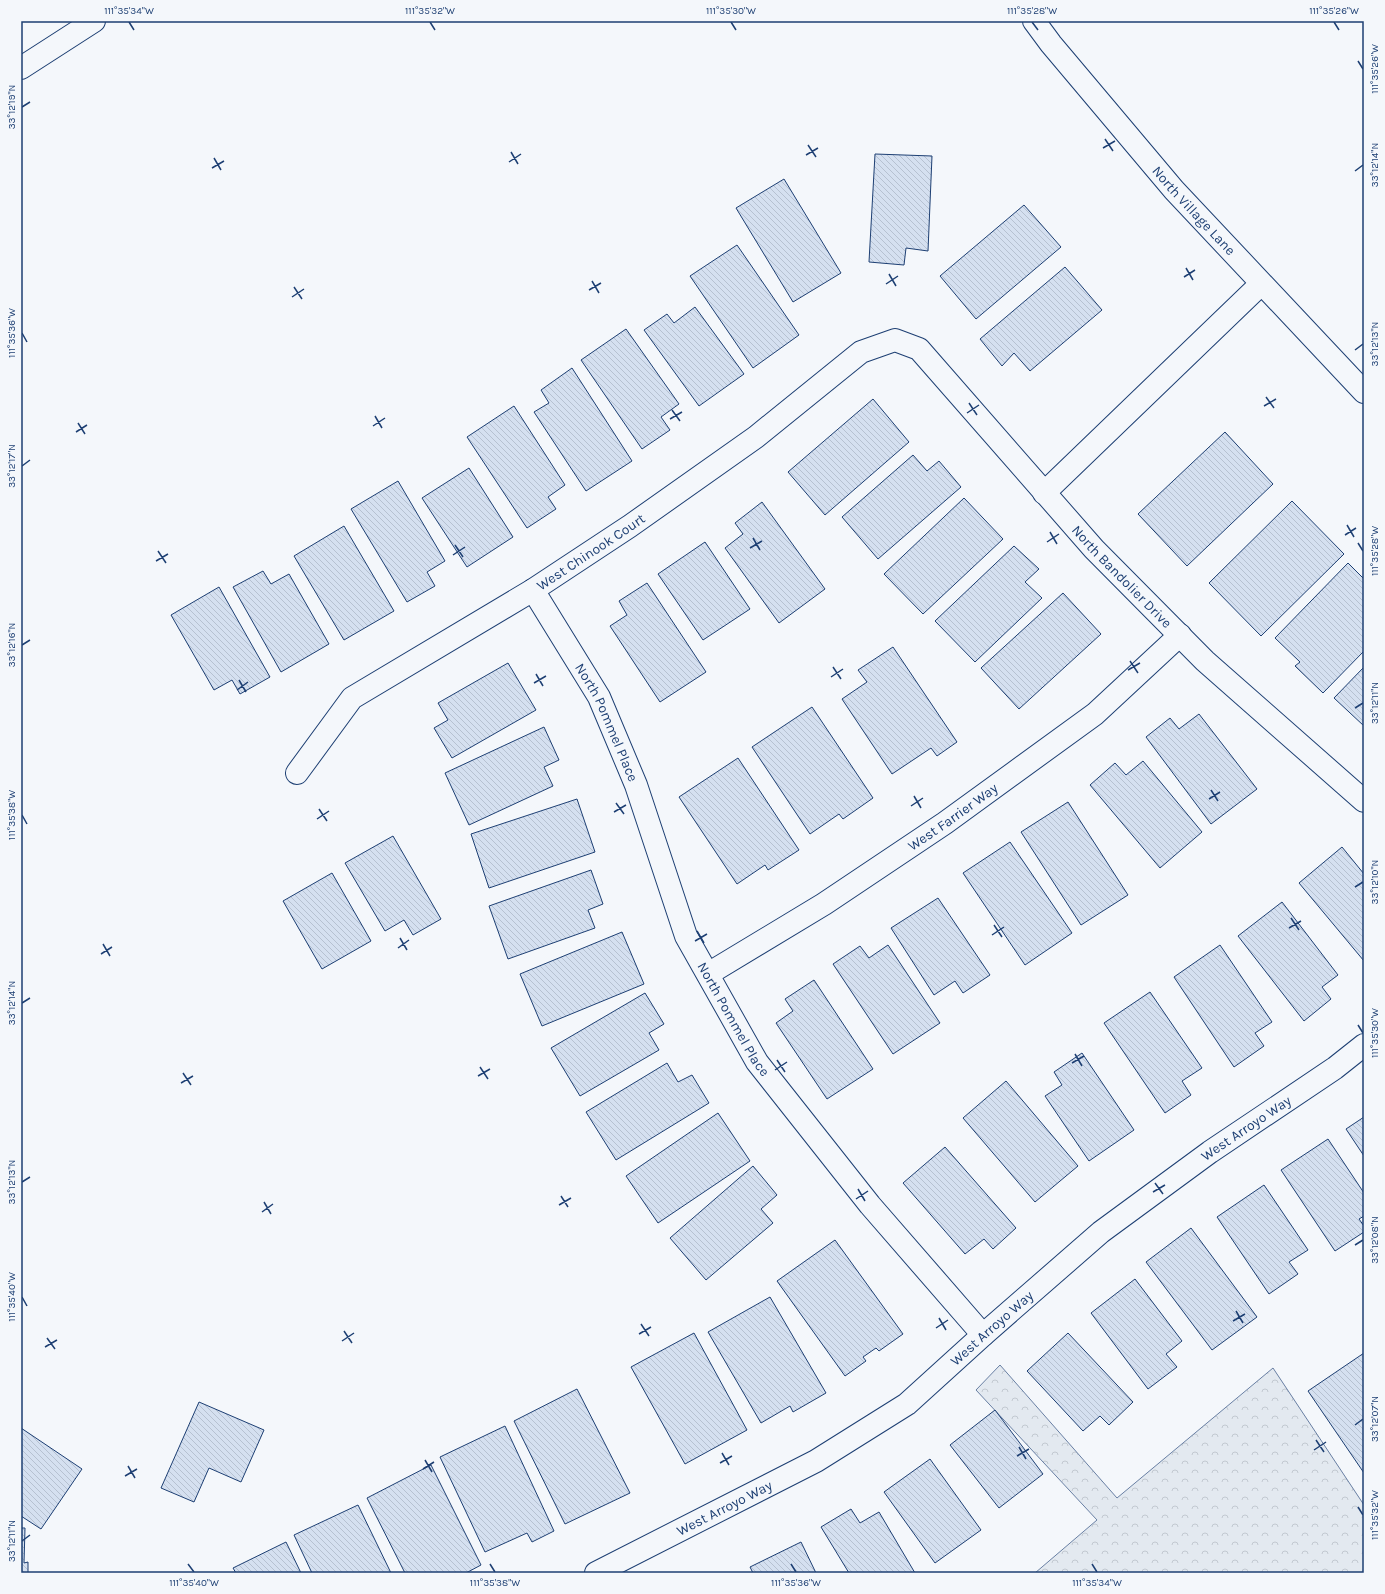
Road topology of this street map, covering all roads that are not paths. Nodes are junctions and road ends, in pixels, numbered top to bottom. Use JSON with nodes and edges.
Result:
{"nodes":[{"id":1,"x":94,"y":21,"type":"edge"},
{"id":2,"x":1034,"y":21,"type":"edge"},
{"id":3,"x":21,"y":68,"type":"edge"},
{"id":4,"x":1261,"y":284,"type":"junction"},
{"id":5,"x":895,"y":340,"type":"joint"},
{"id":6,"x":1364,"y":392,"type":"edge"},
{"id":7,"x":1044,"y":493,"type":"junction"},
{"id":8,"x":533,"y":590,"type":"junction"},
{"id":9,"x":1180,"y":635,"type":"junction"},
{"id":10,"x":297,"y":773,"type":"dead end"},
{"id":11,"x":1364,"y":801,"type":"edge"},
{"id":12,"x":708,"y":974,"type":"junction"},
{"id":13,"x":1364,"y":1046,"type":"edge"},
{"id":14,"x":982,"y":1335,"type":"junction"},
{"id":15,"x":596,"y":1573,"type":"edge"}],
"edges":[{"from":1,"to":3,"type":"street"},
{"from":2,"to":4,"type":"street","name":"North Village Lane"},
{"from":4,"to":6,"type":"street","name":"North Village Lane"},
{"from":4,"to":7,"type":"street"},
{"from":5,"to":7,"type":"street","name":"North Bandolier Drive"},
{"from":5,"to":8,"type":"street","name":"West Chinook Court"},
{"from":7,"to":9,"type":"street","name":"North Bandolier Drive"},
{"from":8,"to":10,"type":"street","name":"West Chinook Court"},
{"from":8,"to":12,"type":"street","name":"North Pommel Place"},
{"from":9,"to":11,"type":"street","name":"North Bandolier Drive"},
{"from":9,"to":12,"type":"street","name":"West Farrier Way"},
{"from":12,"to":14,"type":"street","name":"North Pommel Place"},
{"from":13,"to":14,"type":"street","name":"West Arroyo Way"},
{"from":14,"to":15,"type":"street","name":"West Arroyo Way"}]}
